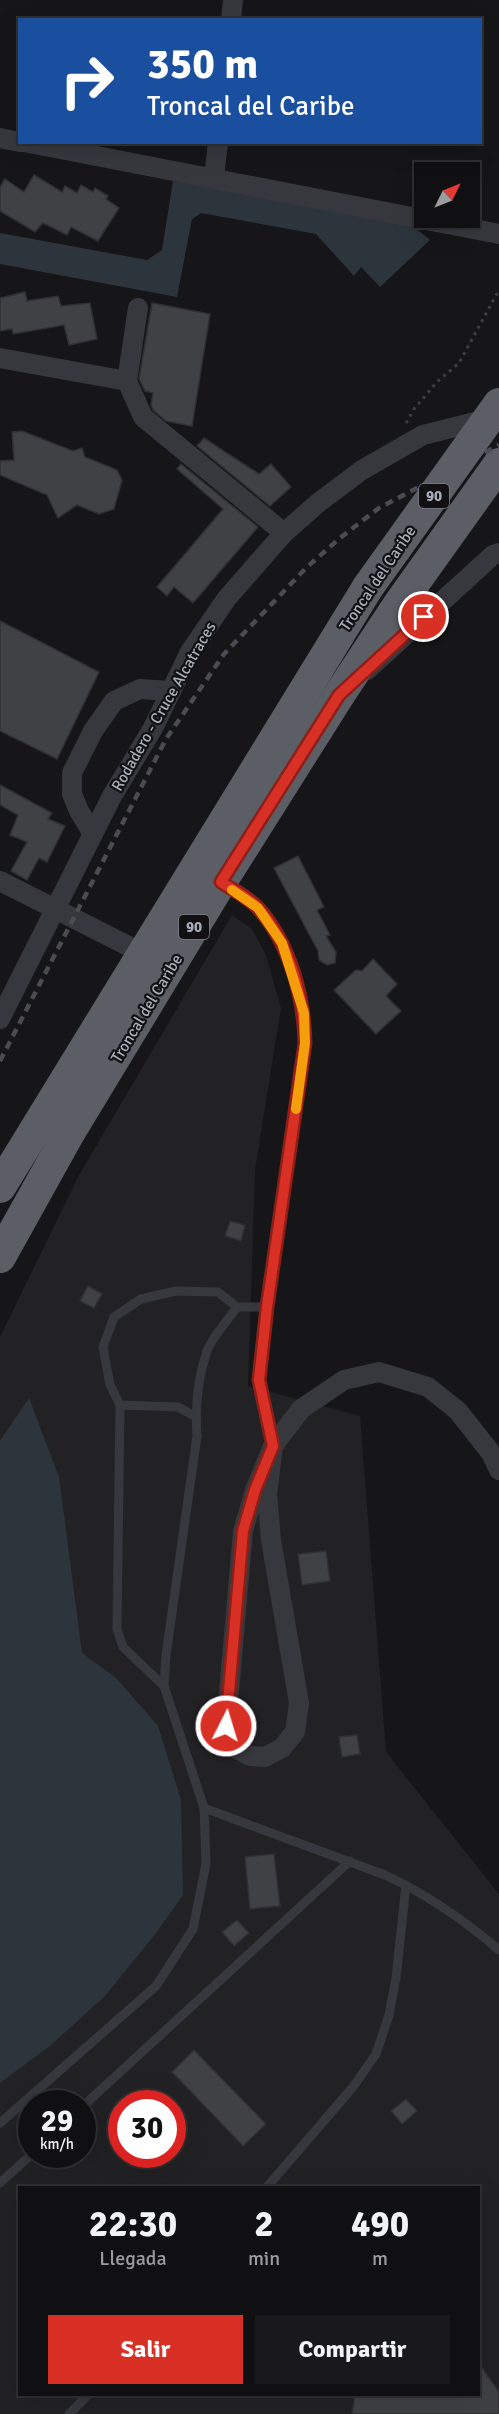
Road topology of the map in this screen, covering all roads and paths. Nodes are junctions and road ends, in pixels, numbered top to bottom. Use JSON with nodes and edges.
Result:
{"nodes":[{"id":1,"x":233,"y":0,"type":"edge"},
{"id":2,"x":231,"y":18,"type":"edge"},
{"id":3,"x":0,"y":138,"type":"edge"},
{"id":4,"x":18,"y":141,"type":"edge"},
{"id":5,"x":33,"y":144,"type":"edge"},
{"id":6,"x":218,"y":144,"type":"edge"},
{"id":7,"x":214,"y":178,"type":"junction"},
{"id":8,"x":499,"y":234,"type":"edge"},
{"id":9,"x":499,"y":290,"type":"edge"},
{"id":10,"x":138,"y":308,"type":"dead end"},
{"id":11,"x":0,"y":358,"type":"edge"},
{"id":12,"x":127,"y":381,"type":"junction"},
{"id":13,"x":499,"y":404,"type":"edge"},
{"id":14,"x":499,"y":415,"type":"edge"},
{"id":15,"x":390,"y":453,"type":"junction"},
{"id":16,"x":499,"y":464,"type":"edge"},
{"id":17,"x":284,"y":533,"type":"junction"},
{"id":18,"x":499,"y":553,"type":"edge"},
{"id":19,"x":170,"y":691,"type":"junction"},
{"id":20,"x":339,"y":695,"type":"junction"},
{"id":21,"x":93,"y":834,"type":"junction"},
{"id":22,"x":0,"y":881,"type":"edge"},
{"id":23,"x":221,"y":882,"type":"junction"},
{"id":24,"x":56,"y":910,"type":"junction"},
{"id":25,"x":142,"y":953,"type":"junction"},
{"id":26,"x":0,"y":1019,"type":"edge"},
{"id":27,"x":0,"y":1187,"type":"edge"},
{"id":28,"x":0,"y":1257,"type":"edge"},
{"id":29,"x":237,"y":1307,"type":"junction"},
{"id":30,"x":267,"y":1307,"type":"junction"},
{"id":31,"x":120,"y":1405,"type":"junction"},
{"id":32,"x":196,"y":1418,"type":"junction"},
{"id":33,"x":273,"y":1446,"type":"junction"},
{"id":34,"x":499,"y":1470,"type":"edge"},
{"id":35,"x":164,"y":1686,"type":"junction"},
{"id":36,"x":204,"y":1808,"type":"junction"},
{"id":37,"x":350,"y":1861,"type":"junction"},
{"id":38,"x":406,"y":1885,"type":"junction"},
{"id":39,"x":499,"y":1950,"type":"edge"},
{"id":40,"x":96,"y":2094,"type":"edge"},
{"id":41,"x":0,"y":2122,"type":"edge"},
{"id":42,"x":18,"y":2167,"type":"edge"},
{"id":43,"x":0,"y":2183,"type":"edge"},
{"id":44,"x":268,"y":2186,"type":"edge"},
{"id":45,"x":87,"y":2396,"type":"edge"},
{"id":46,"x":69,"y":2414,"type":"edge"}],
"edges":[{"from":1,"to":2,"type":"street"},
{"from":3,"to":4,"type":"street"},
{"from":5,"to":7,"type":"street"},
{"from":6,"to":7,"type":"street"},
{"from":7,"to":8,"type":"street"},
{"from":9,"to":15,"type":"path"},
{"from":10,"to":12,"type":"street"},
{"from":11,"to":12,"type":"street"},
{"from":12,"to":17,"type":"street"},
{"from":13,"to":25,"type":"highway","name":"Troncal del Caribe","number":"90","bridge":true},
{"from":14,"to":15,"type":"street","name":"Rodadero - Cruce Alcatraces"},
{"from":15,"to":17,"type":"street","name":"Rodadero - Cruce Alcatraces"},
{"from":16,"to":20,"type":"highway","name":"Troncal del Caribe","number":"90"},
{"from":17,"to":19,"type":"street","name":"Rodadero - Cruce Alcatraces"},
{"from":18,"to":20,"type":"street"},
{"from":19,"to":21,"type":"street","name":"Rodadero - Cruce Alcatraces"},
{"from":19,"to":21,"type":"street"},
{"from":20,"to":23,"type":"highway","name":"Troncal del Caribe","number":"90"},
{"from":21,"to":24,"type":"street","name":"Rodadero - Cruce Alcatraces"},
{"from":22,"to":24,"type":"street"},
{"from":23,"to":28,"type":"highway","name":"Troncal del Caribe","number":"90"},
{"from":23,"to":30,"type":"lane"},
{"from":24,"to":25,"type":"street"},
{"from":24,"to":26,"type":"street","name":"Rodadero - Cruce Alcatraces"},
{"from":25,"to":27,"type":"highway","name":"Troncal del Caribe","number":"90"},
{"from":29,"to":30,"type":"lane"},
{"from":29,"to":31,"type":"lane"},
{"from":29,"to":32,"type":"lane"},
{"from":30,"to":33,"type":"lane"},
{"from":31,"to":32,"type":"lane"},
{"from":31,"to":35,"type":"lane"},
{"from":32,"to":35,"type":"lane"},
{"from":33,"to":33,"type":"street"},
{"from":33,"to":34,"type":"street"},
{"from":35,"to":36,"type":"lane"},
{"from":36,"to":37,"type":"lane"},
{"from":36,"to":41,"type":"lane"},
{"from":37,"to":38,"type":"lane"},
{"from":37,"to":40,"type":"lane"},
{"from":38,"to":39,"type":"lane"},
{"from":38,"to":44,"type":"lane"},
{"from":42,"to":43,"type":"lane"},
{"from":45,"to":46,"type":"lane"}]}
